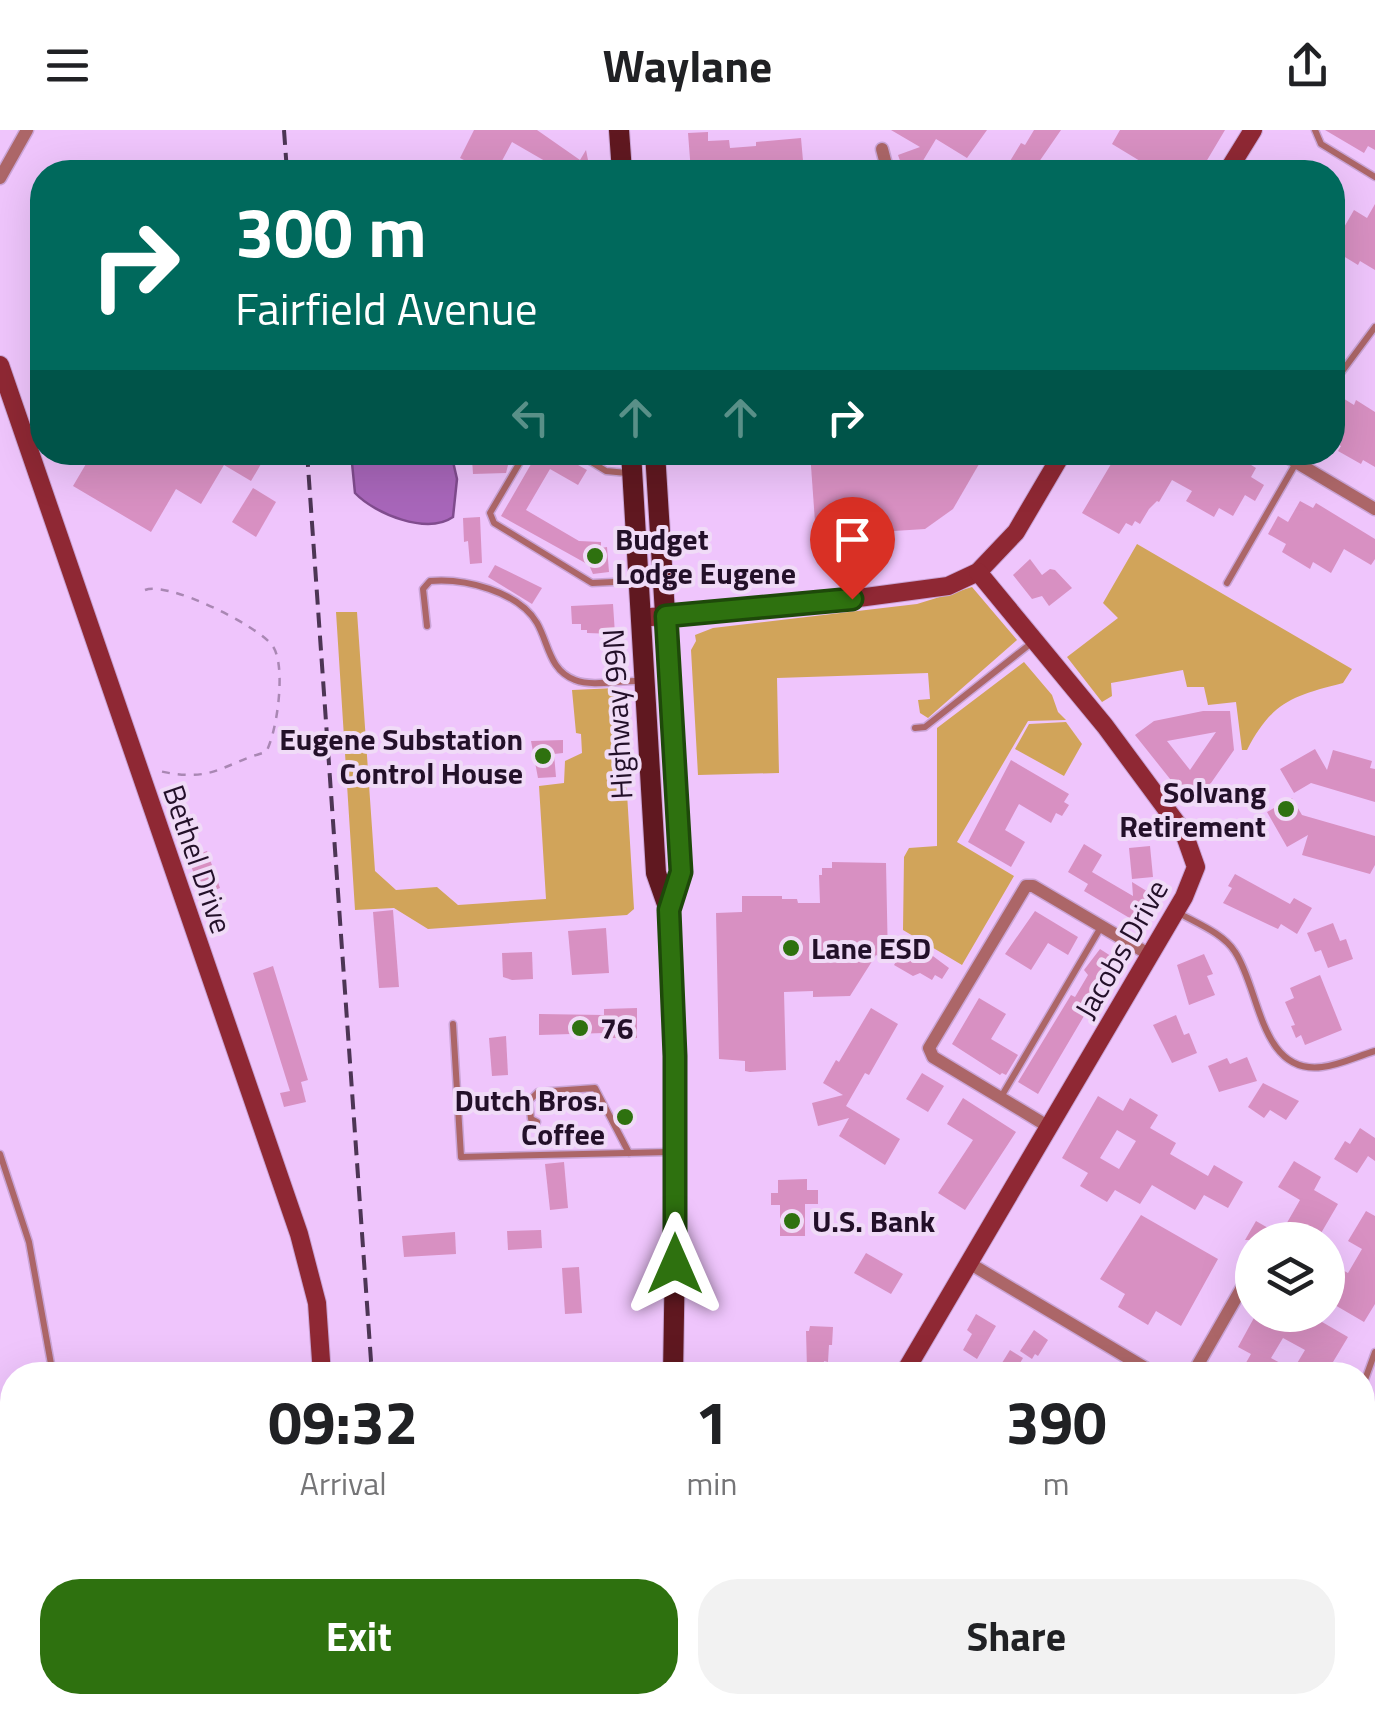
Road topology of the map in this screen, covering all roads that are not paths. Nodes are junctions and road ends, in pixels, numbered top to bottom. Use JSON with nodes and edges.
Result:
{"nodes":[{"id":1,"x":27,"y":130,"type":"edge"},
{"id":2,"x":619,"y":130,"type":"edge"},
{"id":3,"x":1252,"y":130,"type":"edge"},
{"id":4,"x":1315,"y":130,"type":"edge"},
{"id":5,"x":882,"y":149,"type":"dead end"},
{"id":6,"x":621,"y":160,"type":"edge"},
{"id":7,"x":885,"y":160,"type":"edge"},
{"id":8,"x":1234,"y":160,"type":"edge"},
{"id":9,"x":1375,"y":177,"type":"edge"},
{"id":10,"x":0,"y":178,"type":"edge"},
{"id":11,"x":1375,"y":327,"type":"edge"},
{"id":12,"x":0,"y":365,"type":"edge"},
{"id":13,"x":1345,"y":367,"type":"edge"},
{"id":14,"x":30,"y":453,"type":"edge"},
{"id":15,"x":34,"y":465,"type":"edge"},
{"id":16,"x":518,"y":465,"type":"edge"},
{"id":17,"x":596,"y":465,"type":"edge"},
{"id":18,"x":623,"y":465,"type":"edge"},
{"id":19,"x":632,"y":465,"type":"edge"},
{"id":20,"x":656,"y":465,"type":"edge"},
{"id":21,"x":1055,"y":465,"type":"edge"},
{"id":22,"x":1286,"y":465,"type":"edge"},
{"id":23,"x":1303,"y":465,"type":"edge"},
{"id":24,"x":1375,"y":509,"type":"edge"},
{"id":25,"x":978,"y":572,"type":"junction"},
{"id":26,"x":640,"y":581,"type":"junction"},
{"id":27,"x":1227,"y":583,"type":"dead end"},
{"id":28,"x":666,"y":616,"type":"junction"},
{"id":29,"x":642,"y":618,"type":"junction"},
{"id":30,"x":427,"y":626,"type":"dead end"},
{"id":31,"x":1035,"y":640,"type":"junction"},
{"id":32,"x":645,"y":682,"type":"junction"},
{"id":33,"x":914,"y":728,"type":"dead end"},
{"id":34,"x":669,"y":910,"type":"junction"},
{"id":35,"x":1176,"y":911,"type":"junction"},
{"id":36,"x":1101,"y":926,"type":"junction"},
{"id":37,"x":1150,"y":955,"type":"junction"},
{"id":38,"x":453,"y":1024,"type":"dead end"},
{"id":39,"x":1375,"y":1050,"type":"edge"},
{"id":40,"x":1000,"y":1098,"type":"junction"},
{"id":41,"x":537,"y":1122,"type":"dead end"},
{"id":42,"x":1049,"y":1126,"type":"junction"},
{"id":43,"x":676,"y":1152,"type":"junction"},
{"id":44,"x":629,"y":1153,"type":"junction"},
{"id":45,"x":0,"y":1154,"type":"edge"},
{"id":46,"x":969,"y":1264,"type":"junction"},
{"id":47,"x":1235,"y":1300,"type":"edge"},
{"id":48,"x":51,"y":1362,"type":"edge"},
{"id":49,"x":321,"y":1362,"type":"edge"},
{"id":50,"x":673,"y":1362,"type":"edge"},
{"id":51,"x":911,"y":1362,"type":"edge"},
{"id":52,"x":1134,"y":1362,"type":"edge"},
{"id":53,"x":1199,"y":1362,"type":"edge"}],
"edges":[{"from":1,"to":10,"type":"street"},
{"from":2,"to":6,"type":"main road"},
{"from":3,"to":8,"type":"street"},
{"from":4,"to":9,"type":"lane"},
{"from":5,"to":7,"type":"street"},
{"from":11,"to":13,"type":"lane"},
{"from":12,"to":14,"type":"street","name":"Bethel Drive"},
{"from":15,"to":49,"type":"street","name":"Bethel Drive"},
{"from":16,"to":26,"type":"lane"},
{"from":17,"to":18,"type":"lane"},
{"from":19,"to":26,"type":"main road","name":"Highway 99N"},
{"from":20,"to":28,"type":"main road","name":"Highway 99N"},
{"from":21,"to":25,"type":"street"},
{"from":22,"to":27,"type":"lane"},
{"from":23,"to":24,"type":"street"},
{"from":25,"to":28,"type":"street"},
{"from":25,"to":31,"type":"street","name":"Jacobs Drive"},
{"from":26,"to":29,"type":"main road","name":"Highway 99N"},
{"from":28,"to":29,"type":"street"},
{"from":28,"to":34,"type":"main road","name":"Highway 99N"},
{"from":29,"to":32,"type":"main road","name":"Highway 99N"},
{"from":30,"to":32,"type":"lane"},
{"from":31,"to":33,"type":"lane"},
{"from":31,"to":35,"type":"street","name":"Jacobs Drive"},
{"from":32,"to":34,"type":"main road","name":"Highway 99N"},
{"from":34,"to":43,"type":"main road","name":"Highway 99N"},
{"from":35,"to":37,"type":"street","name":"Jacobs Drive"},
{"from":35,"to":39,"type":"lane"},
{"from":36,"to":37,"type":"street"},
{"from":36,"to":40,"type":"lane"},
{"from":36,"to":40,"type":"street"},
{"from":37,"to":42,"type":"street","name":"Jacobs Drive"},
{"from":38,"to":44,"type":"lane"},
{"from":40,"to":42,"type":"street"},
{"from":41,"to":44,"type":"lane"},
{"from":42,"to":46,"type":"street","name":"Jacobs Drive"},
{"from":43,"to":44,"type":"lane"},
{"from":43,"to":50,"type":"main road","name":"Highway 99N"},
{"from":45,"to":48,"type":"lane"},
{"from":46,"to":51,"type":"street","name":"Jacobs Drive"},
{"from":46,"to":52,"type":"street"},
{"from":47,"to":53,"type":"street"}]}
